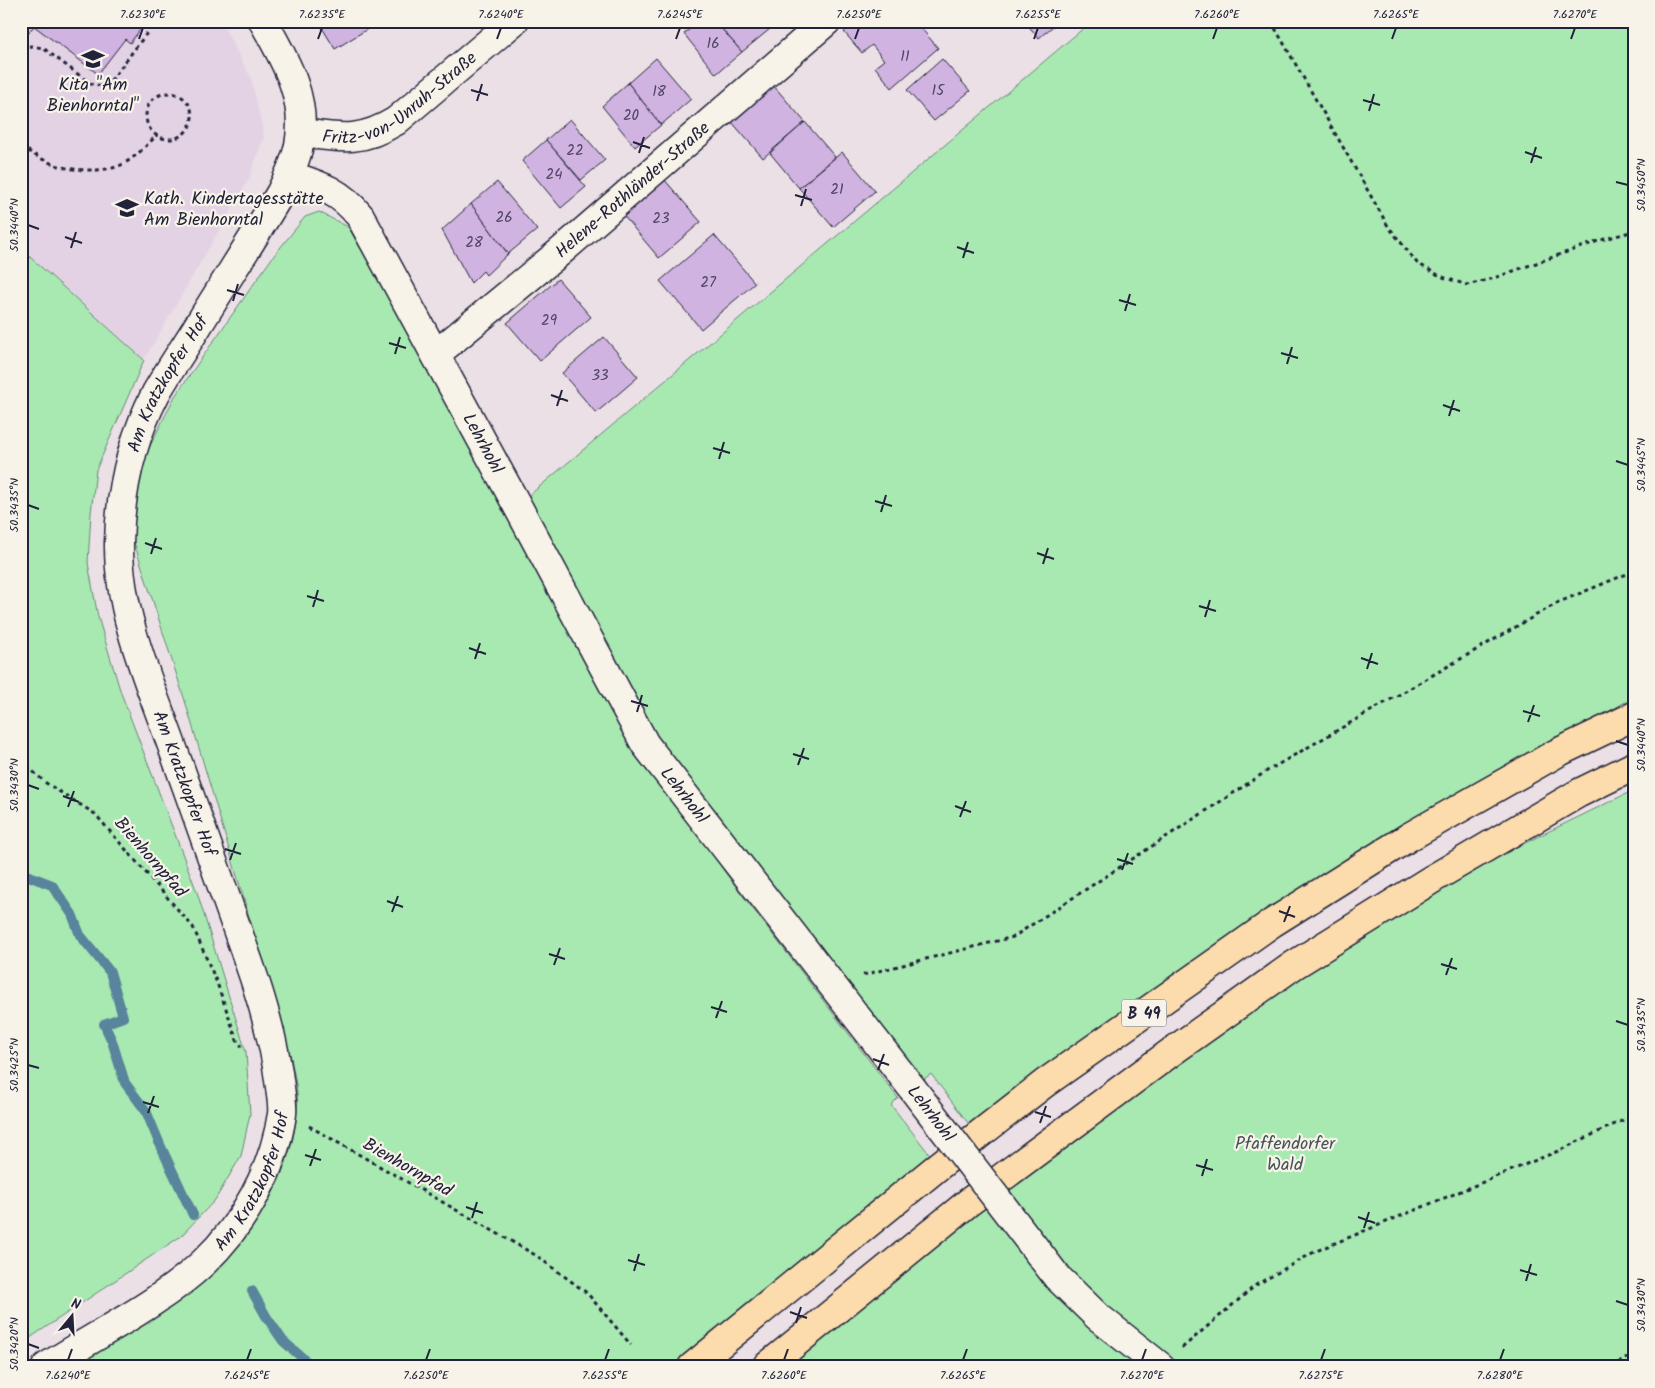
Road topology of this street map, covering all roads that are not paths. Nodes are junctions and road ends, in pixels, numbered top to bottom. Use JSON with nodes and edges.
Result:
{"nodes":[{"id":1,"x":264,"y":21,"type":"edge"},
{"id":2,"x":514,"y":21,"type":"edge"},
{"id":3,"x":828,"y":21,"type":"edge"},
{"id":4,"x":301,"y":133,"type":"junction"},
{"id":5,"x":289,"y":175,"type":"junction"},
{"id":6,"x":436,"y":354,"type":"junction"},
{"id":7,"x":1634,"y":716,"type":"edge"},
{"id":8,"x":1634,"y":766,"type":"edge"},
{"id":9,"x":46,"y":1367,"type":"edge"},
{"id":10,"x":692,"y":1367,"type":"edge"},
{"id":11,"x":766,"y":1367,"type":"edge"},
{"id":12,"x":1161,"y":1367,"type":"edge"}],
"edges":[{"from":1,"to":4,"type":"street"},
{"from":2,"to":4,"type":"street","name":"Fritz-von-Unruh-Straße"},
{"from":3,"to":6,"type":"street","name":"Helene-Rothländer-Straße"},
{"from":4,"to":5,"type":"street","name":"Am Kratzkopfer Hof"},
{"from":5,"to":6,"type":"street","name":"Lehrhohl"},
{"from":5,"to":9,"type":"street","name":"Am Kratzkopfer Hof"},
{"from":6,"to":12,"type":"street","name":"Lehrhohl","bridge":true},
{"from":7,"to":10,"type":"highway","number":"B 49"},
{"from":8,"to":11,"type":"highway","number":"B 49"}]}
